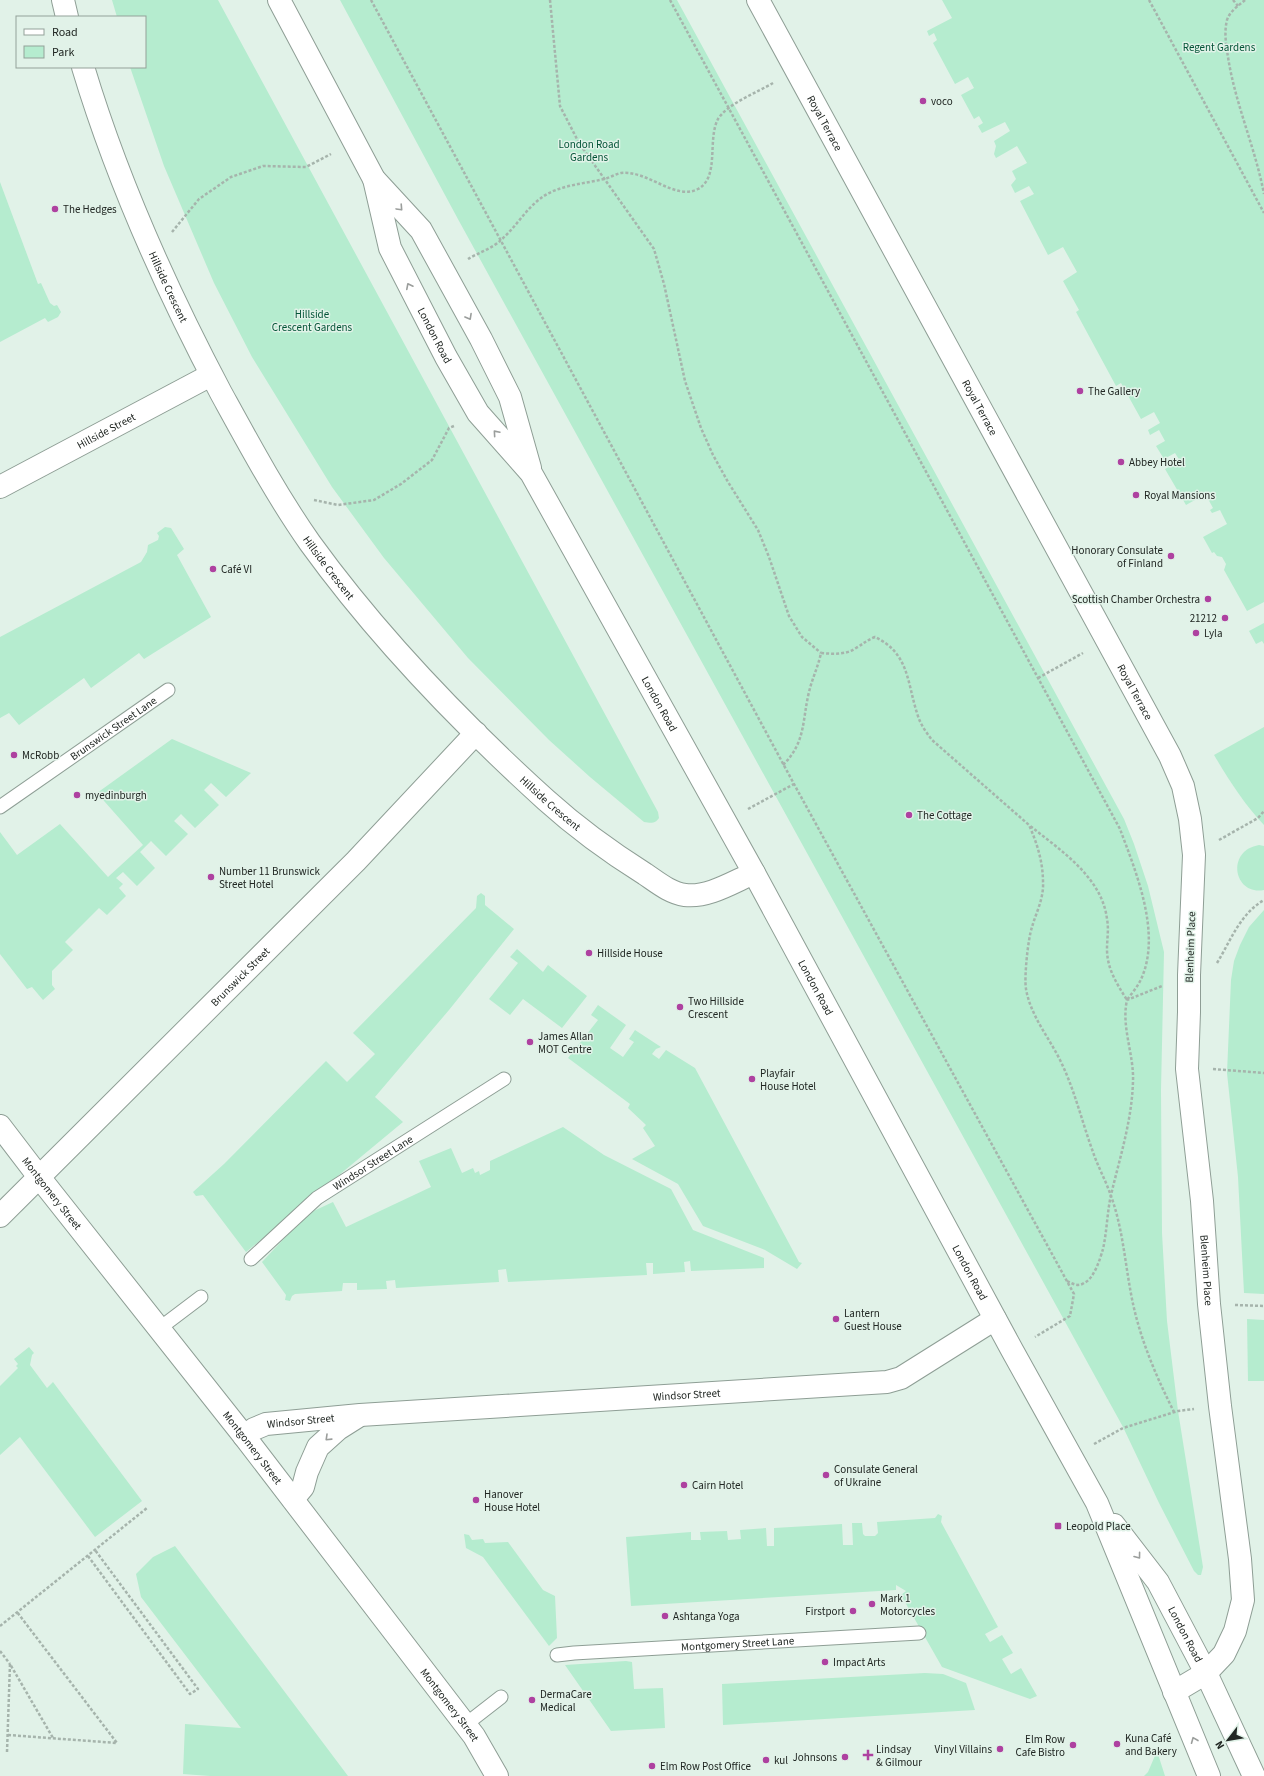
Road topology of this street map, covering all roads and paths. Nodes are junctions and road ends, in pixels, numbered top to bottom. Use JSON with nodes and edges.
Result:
{"nodes":[{"id":1,"x":63,"y":0,"type":"edge"},
{"id":2,"x":278,"y":0,"type":"edge"},
{"id":3,"x":371,"y":0,"type":"edge"},
{"id":4,"x":550,"y":0,"type":"edge"},
{"id":5,"x":670,"y":0,"type":"edge"},
{"id":6,"x":758,"y":0,"type":"edge"},
{"id":7,"x":1149,"y":0,"type":"edge"},
{"id":8,"x":1233,"y":0,"type":"edge"},
{"id":9,"x":1245,"y":0,"type":"edge"},
{"id":10,"x":1238,"y":6,"type":"junction"},
{"id":11,"x":67,"y":16,"type":"edge"},
{"id":12,"x":83,"y":68,"type":"edge"},
{"id":13,"x":796,"y":70,"type":"junction"},
{"id":14,"x":728,"y":108,"type":"junction"},
{"id":15,"x":354,"y":142,"type":"junction"},
{"id":16,"x":374,"y":179,"type":"junction"},
{"id":17,"x":605,"y":179,"type":"junction"},
{"id":18,"x":1264,"y":194,"type":"edge"},
{"id":19,"x":1264,"y":213,"type":"edge"},
{"id":20,"x":501,"y":240,"type":"junction"},
{"id":21,"x":162,"y":271,"type":"junction"},
{"id":22,"x":444,"y":273,"type":"junction"},
{"id":23,"x":211,"y":374,"type":"junction"},
{"id":24,"x":478,"y":413,"type":"junction"},
{"id":25,"x":531,"y":474,"type":"junction"},
{"id":26,"x":0,"y":487,"type":"edge"},
{"id":27,"x":276,"y":491,"type":"junction"},
{"id":28,"x":1107,"y":640,"type":"junction"},
{"id":29,"x":821,"y":653,"type":"junction"},
{"id":30,"x":1038,"y":678,"type":"junction"},
{"id":31,"x":168,"y":690,"type":"dead end"},
{"id":32,"x":476,"y":733,"type":"junction"},
{"id":33,"x":783,"y":765,"type":"junction"},
{"id":34,"x":794,"y":784,"type":"junction"},
{"id":35,"x":0,"y":807,"type":"edge"},
{"id":36,"x":1264,"y":811,"type":"edge"},
{"id":37,"x":1190,"y":819,"type":"joint"},
{"id":38,"x":725,"y":822,"type":"junction"},
{"id":39,"x":1029,"y":825,"type":"junction"},
{"id":40,"x":1194,"y":855,"type":"junction"},
{"id":41,"x":754,"y":873,"type":"junction"},
{"id":42,"x":1264,"y":900,"type":"edge"},
{"id":43,"x":1217,"y":963,"type":"dead end"},
{"id":44,"x":1188,"y":975,"type":"junction"},
{"id":45,"x":1127,"y":1000,"type":"junction"},
{"id":46,"x":1187,"y":1069,"type":"junction"},
{"id":47,"x":1264,"y":1073,"type":"edge"},
{"id":48,"x":504,"y":1079,"type":"dead end"},
{"id":49,"x":0,"y":1126,"type":"edge"},
{"id":50,"x":39,"y":1177,"type":"junction"},
{"id":51,"x":1111,"y":1196,"type":"junction"},
{"id":52,"x":0,"y":1216,"type":"edge"},
{"id":53,"x":252,"y":1259,"type":"dead end"},
{"id":54,"x":1067,"y":1281,"type":"junction"},
{"id":55,"x":201,"y":1297,"type":"dead end"},
{"id":56,"x":995,"y":1319,"type":"junction"},
{"id":57,"x":160,"y":1328,"type":"junction"},
{"id":58,"x":1012,"y":1350,"type":"junction"},
{"id":59,"x":1178,"y":1411,"type":"dead end"},
{"id":60,"x":1174,"y":1412,"type":"junction"},
{"id":61,"x":360,"y":1415,"type":"junction"},
{"id":62,"x":244,"y":1436,"type":"junction"},
{"id":63,"x":1072,"y":1458,"type":"junction"},
{"id":64,"x":293,"y":1499,"type":"junction"},
{"id":65,"x":1097,"y":1503,"type":"junction"},
{"id":66,"x":147,"y":1508,"type":"dead end"},
{"id":67,"x":96,"y":1550,"type":"junction"},
{"id":68,"x":88,"y":1556,"type":"junction"},
{"id":69,"x":17,"y":1612,"type":"junction"},
{"id":70,"x":0,"y":1626,"type":"edge"},
{"id":71,"x":918,"y":1633,"type":"dead end"},
{"id":72,"x":0,"y":1650,"type":"edge"},
{"id":73,"x":557,"y":1656,"type":"dead end"},
{"id":74,"x":10,"y":1664,"type":"junction"},
{"id":75,"x":1206,"y":1673,"type":"junction"},
{"id":76,"x":1174,"y":1692,"type":"junction"},
{"id":77,"x":501,"y":1697,"type":"dead end"},
{"id":78,"x":465,"y":1725,"type":"junction"},
{"id":79,"x":8,"y":1735,"type":"junction"},
{"id":80,"x":53,"y":1738,"type":"junction"},
{"id":81,"x":7,"y":1752,"type":"dead end"},
{"id":82,"x":497,"y":1776,"type":"edge"},
{"id":83,"x":1209,"y":1776,"type":"edge"},
{"id":84,"x":1254,"y":1776,"type":"edge"}],
"edges":[{"from":1,"to":11,"type":"street"},
{"from":2,"to":15,"type":"street","name":"London Road"},
{"from":3,"to":20,"type":"path"},
{"from":4,"to":17,"type":"path"},
{"from":5,"to":14,"type":"path"},
{"from":6,"to":13,"type":"street","name":"Royal Terrace"},
{"from":7,"to":19,"type":"path"},
{"from":8,"to":10,"type":"path"},
{"from":9,"to":10,"type":"path"},
{"from":10,"to":18,"type":"path"},
{"from":12,"to":21,"type":"street","name":"Hillside Crescent"},
{"from":13,"to":14,"type":"path"},
{"from":13,"to":28,"type":"street","name":"Royal Terrace"},
{"from":14,"to":17,"type":"path"},
{"from":14,"to":30,"type":"path"},
{"from":15,"to":16,"type":"street","name":"London Road"},
{"from":15,"to":21,"type":"path"},
{"from":16,"to":22,"type":"street","name":"London Road","one_way":true},
{"from":24,"to":16,"type":"street","name":"London Road","one_way":true},
{"from":17,"to":20,"type":"path"},
{"from":17,"to":29,"type":"path"},
{"from":20,"to":22,"type":"path"},
{"from":20,"to":33,"type":"path"},
{"from":21,"to":23,"type":"street","name":"Hillside Crescent"},
{"from":22,"to":25,"type":"street","name":"London Road","one_way":true},
{"from":23,"to":26,"type":"street","name":"Hillside Street"},
{"from":23,"to":27,"type":"street","name":"Hillside Crescent"},
{"from":25,"to":24,"type":"street","name":"London Road","one_way":true},
{"from":24,"to":27,"type":"path"},
{"from":25,"to":38,"type":"street","name":"London Road"},
{"from":27,"to":32,"type":"street","name":"Hillside Crescent"},
{"from":28,"to":30,"type":"path"},
{"from":28,"to":37,"type":"street","name":"Royal Terrace"},
{"from":29,"to":33,"type":"path"},
{"from":29,"to":39,"type":"path"},
{"from":30,"to":45,"type":"path"},
{"from":31,"to":35,"type":"lane","name":"Brunswick Street Lane"},
{"from":32,"to":41,"type":"street","name":"Hillside Crescent"},
{"from":32,"to":50,"type":"street","name":"Brunswick Street"},
{"from":33,"to":34,"type":"path"},
{"from":34,"to":38,"type":"path"},
{"from":34,"to":54,"type":"path"},
{"from":36,"to":40,"type":"path"},
{"from":37,"to":40,"type":"street","name":"Blenheim Place"},
{"from":38,"to":41,"type":"street","name":"London Road"},
{"from":39,"to":45,"type":"path"},
{"from":39,"to":51,"type":"path"},
{"from":40,"to":44,"type":"street","name":"Blenheim Place"},
{"from":41,"to":56,"type":"street","name":"London Road"},
{"from":42,"to":43,"type":"path"},
{"from":44,"to":45,"type":"path"},
{"from":44,"to":46,"type":"street","name":"Blenheim Place"},
{"from":45,"to":51,"type":"path"},
{"from":46,"to":47,"type":"path"},
{"from":46,"to":75,"type":"street","name":"Blenheim Place"},
{"from":48,"to":53,"type":"lane","name":"Windsor Street Lane"},
{"from":49,"to":50,"type":"street","name":"Montgomery Street"},
{"from":50,"to":52,"type":"street","name":"Brunswick Street"},
{"from":50,"to":57,"type":"street","name":"Montgomery Street"},
{"from":51,"to":54,"type":"path"},
{"from":51,"to":60,"type":"path"},
{"from":54,"to":58,"type":"path"},
{"from":55,"to":57,"type":"lane"},
{"from":56,"to":58,"type":"street","name":"London Road"},
{"from":56,"to":61,"type":"street","name":"Windsor Street"},
{"from":57,"to":62,"type":"street","name":"Montgomery Street"},
{"from":58,"to":63,"type":"street","name":"London Road"},
{"from":59,"to":60,"type":"path"},
{"from":60,"to":63,"type":"path"},
{"from":61,"to":62,"type":"street","name":"Windsor Street"},
{"from":61,"to":64,"type":"street","name":"Windsor Street","one_way":true},
{"from":62,"to":64,"type":"street","name":"Montgomery Street"},
{"from":63,"to":65,"type":"street","name":"London Road"},
{"from":64,"to":78,"type":"street","name":"Montgomery Street"},
{"from":65,"to":75,"type":"street","name":"London Road","one_way":true},
{"from":65,"to":76,"type":"street","name":"London Road"},
{"from":66,"to":67,"type":"path"},
{"from":67,"to":68,"type":"path"},
{"from":67,"to":68,"type":"path"},
{"from":68,"to":69,"type":"path"},
{"from":69,"to":70,"type":"path"},
{"from":69,"to":80,"type":"path"},
{"from":71,"to":73,"type":"lane","name":"Montgomery Street Lane"},
{"from":72,"to":74,"type":"path"},
{"from":74,"to":79,"type":"path"},
{"from":74,"to":80,"type":"path"},
{"from":75,"to":76,"type":"street","name":"Blenheim Place"},
{"from":75,"to":84,"type":"street","name":"London Road"},
{"from":83,"to":76,"type":"street","name":"London Road","one_way":true},
{"from":77,"to":78,"type":"lane"},
{"from":78,"to":82,"type":"street","name":"Montgomery Street"},
{"from":79,"to":80,"type":"path"},
{"from":79,"to":81,"type":"path"}]}
